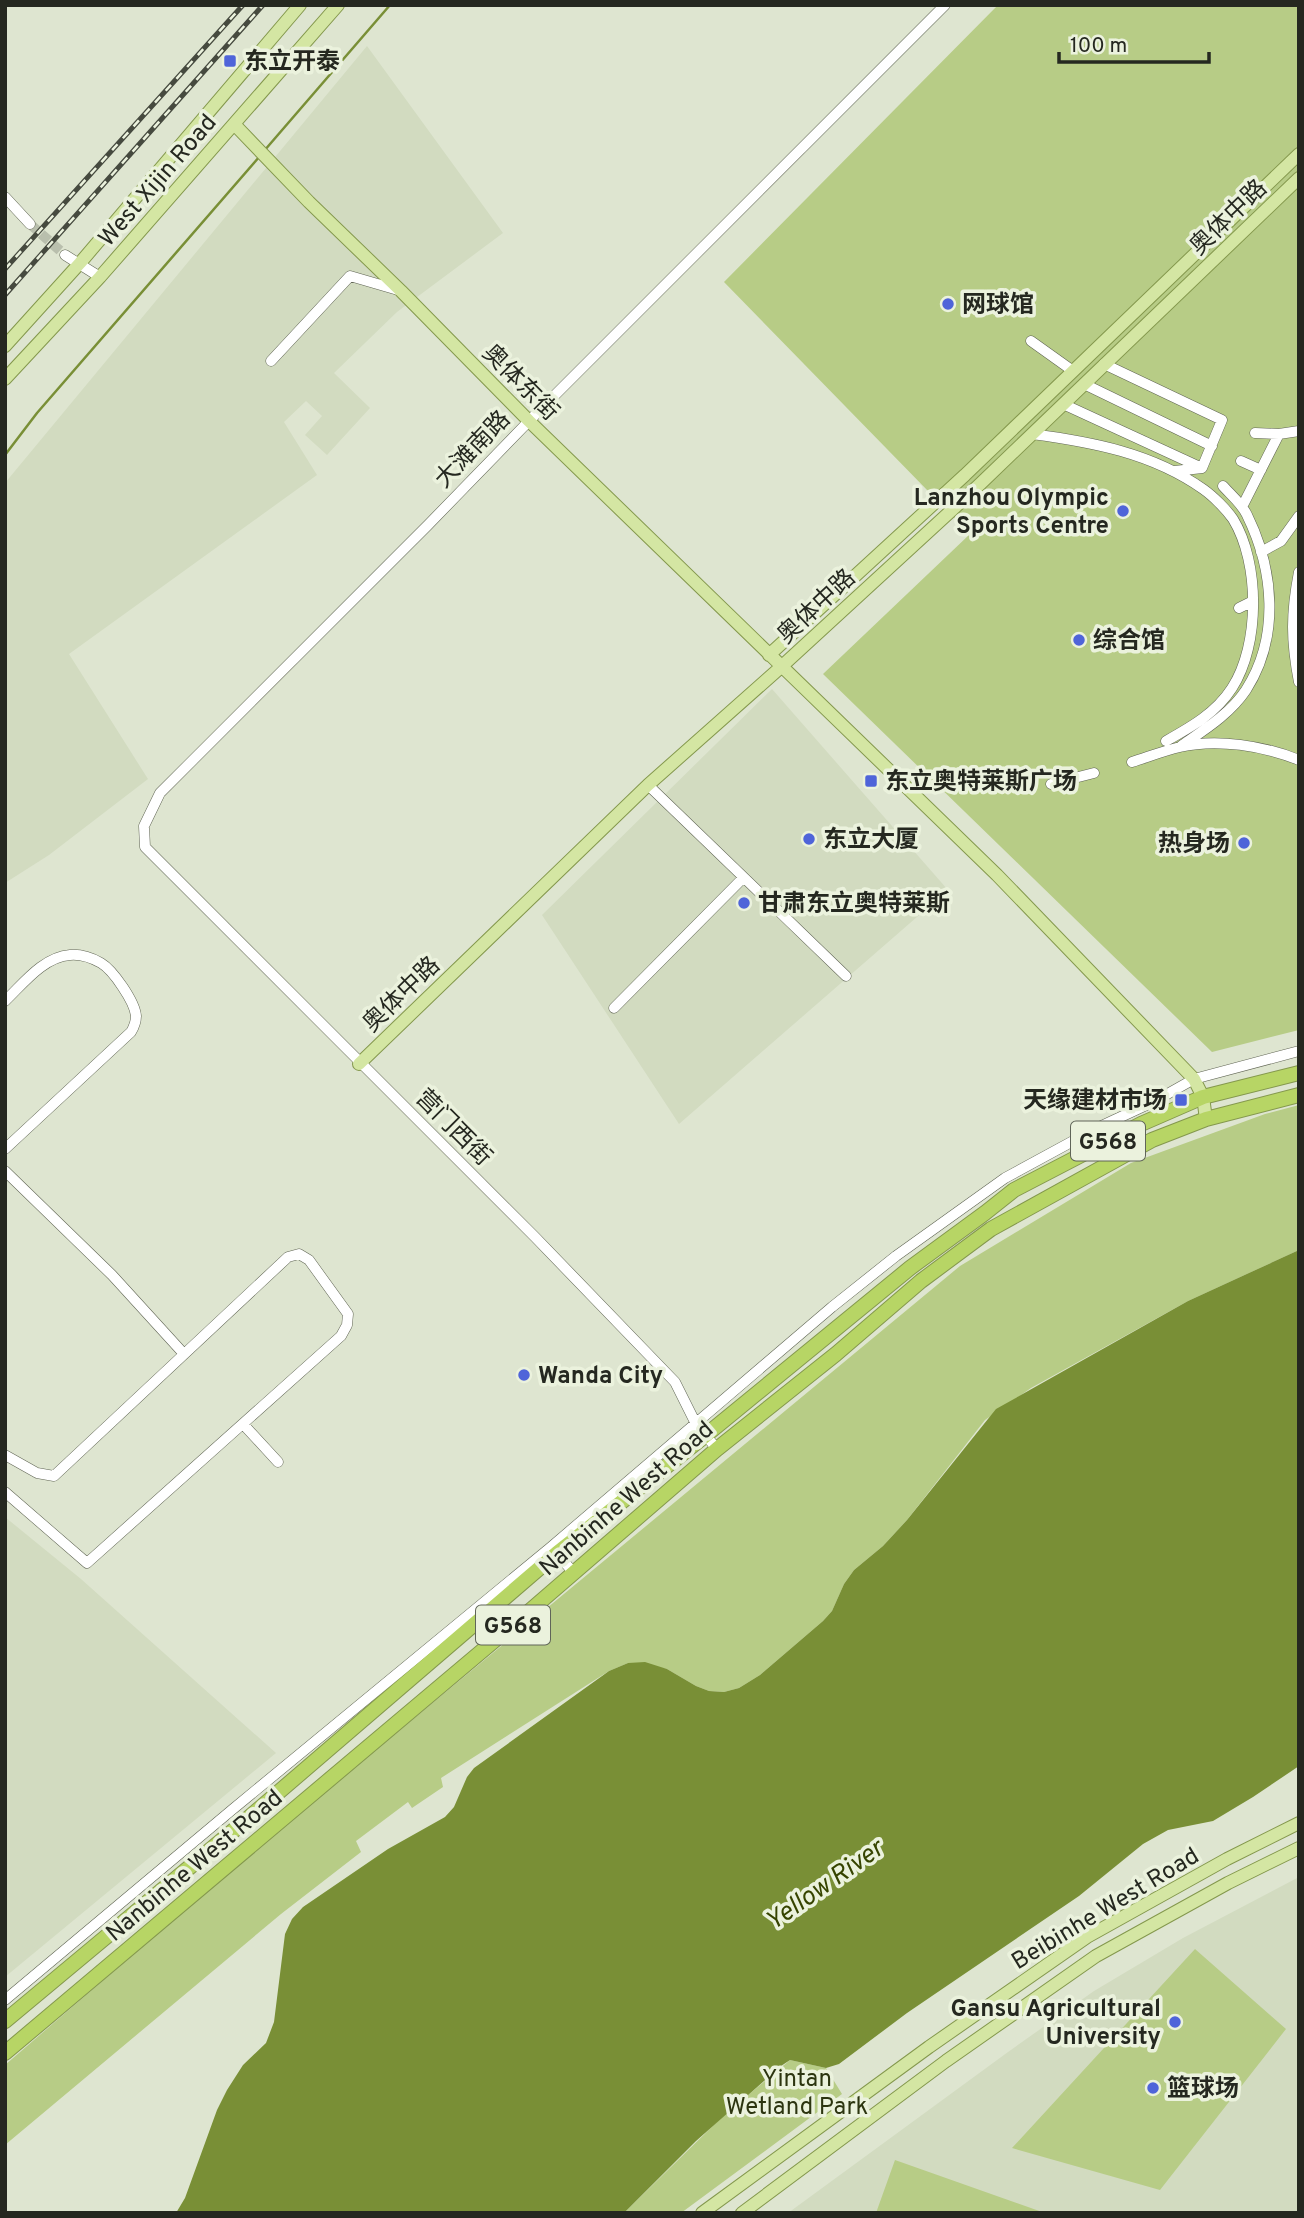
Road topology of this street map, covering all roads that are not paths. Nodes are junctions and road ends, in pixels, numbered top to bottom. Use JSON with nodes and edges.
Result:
{"nodes":[{"id":1,"x":300,"y":5,"type":"edge"},
{"id":2,"x":338,"y":5,"type":"edge"},
{"id":3,"x":945,"y":5,"type":"edge"},
{"id":4,"x":233,"y":124,"type":"junction"},
{"id":5,"x":1299,"y":154,"type":"edge"},
{"id":6,"x":1299,"y":178,"type":"edge"},
{"id":7,"x":5,"y":197,"type":"edge"},
{"id":8,"x":30,"y":223,"type":"tunnel mouth"},
{"id":9,"x":65,"y":255,"type":"tunnel mouth"},
{"id":10,"x":80,"y":263,"type":"junction"},
{"id":11,"x":100,"y":277,"type":"junction"},
{"id":12,"x":401,"y":291,"type":"junction"},
{"id":13,"x":1031,"y":341,"type":"dead end"},
{"id":14,"x":5,"y":346,"type":"edge"},
{"id":15,"x":271,"y":361,"type":"dead end"},
{"id":16,"x":1104,"y":365,"type":"junction"},
{"id":17,"x":1073,"y":371,"type":"junction"},
{"id":18,"x":5,"y":379,"type":"edge"},
{"id":19,"x":1084,"y":384,"type":"junction"},
{"id":20,"x":1063,"y":404,"type":"junction"},
{"id":21,"x":528,"y":421,"type":"junction"},
{"id":22,"x":1299,"y":431,"type":"edge"},
{"id":23,"x":1255,"y":433,"type":"dead end"},
{"id":24,"x":1032,"y":434,"type":"junction"},
{"id":25,"x":1279,"y":434,"type":"junction"},
{"id":26,"x":1212,"y":446,"type":"junction"},
{"id":27,"x":1241,"y":461,"type":"dead end"},
{"id":28,"x":1202,"y":468,"type":"junction"},
{"id":29,"x":1261,"y":470,"type":"junction"},
{"id":30,"x":1174,"y":471,"type":"junction"},
{"id":31,"x":1223,"y":486,"type":"dead end"},
{"id":32,"x":1242,"y":507,"type":"junction"},
{"id":33,"x":1299,"y":516,"type":"edge"},
{"id":34,"x":1261,"y":552,"type":"junction"},
{"id":35,"x":1299,"y":572,"type":"edge"},
{"id":36,"x":1253,"y":601,"type":"junction"},
{"id":37,"x":1239,"y":608,"type":"dead end"},
{"id":38,"x":769,"y":655,"type":"junction"},
{"id":39,"x":781,"y":667,"type":"junction"},
{"id":40,"x":1299,"y":682,"type":"edge"},
{"id":41,"x":1166,"y":741,"type":"dead end"},
{"id":42,"x":1181,"y":746,"type":"junction"},
{"id":43,"x":1299,"y":760,"type":"edge"},
{"id":44,"x":1132,"y":762,"type":"dead end"},
{"id":45,"x":1094,"y":773,"type":"dead end"},
{"id":46,"x":1051,"y":784,"type":"dead end"},
{"id":47,"x":648,"y":785,"type":"junction"},
{"id":48,"x":145,"y":847,"type":"joint"},
{"id":49,"x":743,"y":878,"type":"junction"},
{"id":50,"x":846,"y":976,"type":"dead end"},
{"id":51,"x":5,"y":1001,"type":"edge"},
{"id":52,"x":614,"y":1008,"type":"dead end"},
{"id":53,"x":1299,"y":1051,"type":"edge"},
{"id":54,"x":359,"y":1063,"type":"junction"},
{"id":55,"x":1299,"y":1073,"type":"edge"},
{"id":56,"x":1195,"y":1079,"type":"junction"},
{"id":57,"x":1299,"y":1095,"type":"edge"},
{"id":58,"x":1203,"y":1097,"type":"junction"},
{"id":59,"x":1206,"y":1119,"type":"junction"},
{"id":60,"x":5,"y":1149,"type":"edge"},
{"id":61,"x":5,"y":1171,"type":"edge"},
{"id":62,"x":184,"y":1354,"type":"junction"},
{"id":63,"x":243,"y":1424,"type":"junction"},
{"id":64,"x":696,"y":1424,"type":"junction"},
{"id":65,"x":706,"y":1436,"type":"junction"},
{"id":66,"x":717,"y":1450,"type":"junction"},
{"id":67,"x":5,"y":1455,"type":"edge"},
{"id":68,"x":278,"y":1462,"type":"dead end"},
{"id":69,"x":5,"y":1492,"type":"edge"},
{"id":70,"x":554,"y":1550,"type":"junction"},
{"id":71,"x":573,"y":1572,"type":"junction"},
{"id":72,"x":1299,"y":1823,"type":"edge"},
{"id":73,"x":1299,"y":1848,"type":"edge"},
{"id":74,"x":5,"y":2000,"type":"edge"},
{"id":75,"x":5,"y":2021,"type":"edge"},
{"id":76,"x":5,"y":2053,"type":"edge"},
{"id":77,"x":841,"y":2111,"type":"junction"},
{"id":78,"x":854,"y":2131,"type":"junction"},
{"id":79,"x":702,"y":2213,"type":"edge"},
{"id":80,"x":742,"y":2213,"type":"edge"}],
"edges":[{"from":1,"to":10,"type":"main road","name":"West Xijin Road"},
{"from":2,"to":4,"type":"main road","name":"West Xijin Road"},
{"from":3,"to":21,"type":"street","name":"大滩南路"},
{"from":4,"to":11,"type":"main road","name":"West Xijin Road"},
{"from":4,"to":12,"type":"main road","name":"奥体东街"},
{"from":5,"to":17,"type":"main road","name":"奥体中路"},
{"from":6,"to":16,"type":"main road","name":"奥体中路"},
{"from":7,"to":8,"type":"street"},
{"from":9,"to":10,"type":"street"},
{"from":10,"to":11,"type":"street"},
{"from":10,"to":14,"type":"main road","name":"West Xijin Road"},
{"from":11,"to":18,"type":"main road","name":"West Xijin Road"},
{"from":12,"to":15,"type":"street"},
{"from":12,"to":21,"type":"main road","name":"奥体东街"},
{"from":13,"to":17,"type":"street"},
{"from":16,"to":19,"type":"main road","name":"奥体中路"},
{"from":16,"to":26,"type":"street"},
{"from":17,"to":38,"type":"main road","name":"奥体中路"},
{"from":19,"to":20,"type":"main road","name":"奥体中路"},
{"from":19,"to":26,"type":"street"},
{"from":20,"to":24,"type":"main road","name":"奥体中路"},
{"from":20,"to":28,"type":"street"},
{"from":21,"to":38,"type":"main road","name":"奥体东街"},
{"from":21,"to":48,"type":"street","name":"大滩南路"},
{"from":22,"to":25,"type":"street"},
{"from":23,"to":25,"type":"street"},
{"from":24,"to":30,"type":"street"},
{"from":24,"to":39,"type":"main road","name":"奥体中路"},
{"from":25,"to":29,"type":"street"},
{"from":26,"to":28,"type":"street"},
{"from":27,"to":29,"type":"street"},
{"from":28,"to":30,"type":"street"},
{"from":29,"to":32,"type":"street"},
{"from":30,"to":36,"type":"street"},
{"from":31,"to":32,"type":"street"},
{"from":32,"to":34,"type":"street"},
{"from":33,"to":34,"type":"street"},
{"from":34,"to":42,"type":"street"},
{"from":35,"to":40,"type":"street"},
{"from":36,"to":37,"type":"street"},
{"from":36,"to":41,"type":"street"},
{"from":38,"to":39,"type":"main road","name":"奥体东街"},
{"from":39,"to":47,"type":"main road","name":"奥体中路"},
{"from":39,"to":56,"type":"main road","name":"奥体东街"},
{"from":42,"to":43,"type":"street"},
{"from":42,"to":44,"type":"street"},
{"from":45,"to":46,"type":"street"},
{"from":47,"to":49,"type":"street"},
{"from":47,"to":54,"type":"main road","name":"奥体中路"},
{"from":48,"to":54,"type":"street","name":"营门西街"},
{"from":49,"to":50,"type":"street"},
{"from":49,"to":52,"type":"street"},
{"from":51,"to":60,"type":"street"},
{"from":53,"to":56,"type":"street","name":"Nanbinhe West Road"},
{"from":54,"to":64,"type":"street","name":"营门西街"},
{"from":55,"to":58,"type":"highway","name":"Nanbinhe West Road","number":"G568"},
{"from":56,"to":58,"type":"main road"},
{"from":56,"to":64,"type":"street","name":"Nanbinhe West Road"},
{"from":57,"to":59,"type":"highway","name":"Nanbinhe West Road","number":"G568"},
{"from":58,"to":59,"type":"main road"},
{"from":58,"to":65,"type":"highway","name":"Nanbinhe West Road","number":"G568"},
{"from":59,"to":66,"type":"highway","name":"Nanbinhe West Road","number":"G568"},
{"from":61,"to":62,"type":"street"},
{"from":62,"to":63,"type":"street"},
{"from":62,"to":67,"type":"street"},
{"from":63,"to":68,"type":"street"},
{"from":63,"to":69,"type":"street"},
{"from":64,"to":65,"type":"street","name":"营门西街"},
{"from":64,"to":70,"type":"street","name":"Nanbinhe West Road"},
{"from":65,"to":66,"type":"street","name":"营门西街"},
{"from":65,"to":70,"type":"highway","name":"Nanbinhe West Road","number":"G568"},
{"from":66,"to":71,"type":"highway","name":"Nanbinhe West Road","number":"G568"},
{"from":70,"to":71,"type":"street"},
{"from":70,"to":74,"type":"street","name":"Nanbinhe West Road"},
{"from":70,"to":75,"type":"highway","name":"Nanbinhe West Road","number":"G568"},
{"from":71,"to":76,"type":"highway","name":"Nanbinhe West Road","number":"G568"},
{"from":72,"to":77,"type":"main road","name":"Beibinhe West Road"},
{"from":73,"to":78,"type":"main road","name":"Beibinhe West Road"},
{"from":77,"to":78,"type":"main road"},
{"from":77,"to":79,"type":"main road","name":"Beibinhe West Road"},
{"from":78,"to":80,"type":"main road","name":"Beibinhe West Road"}]}
